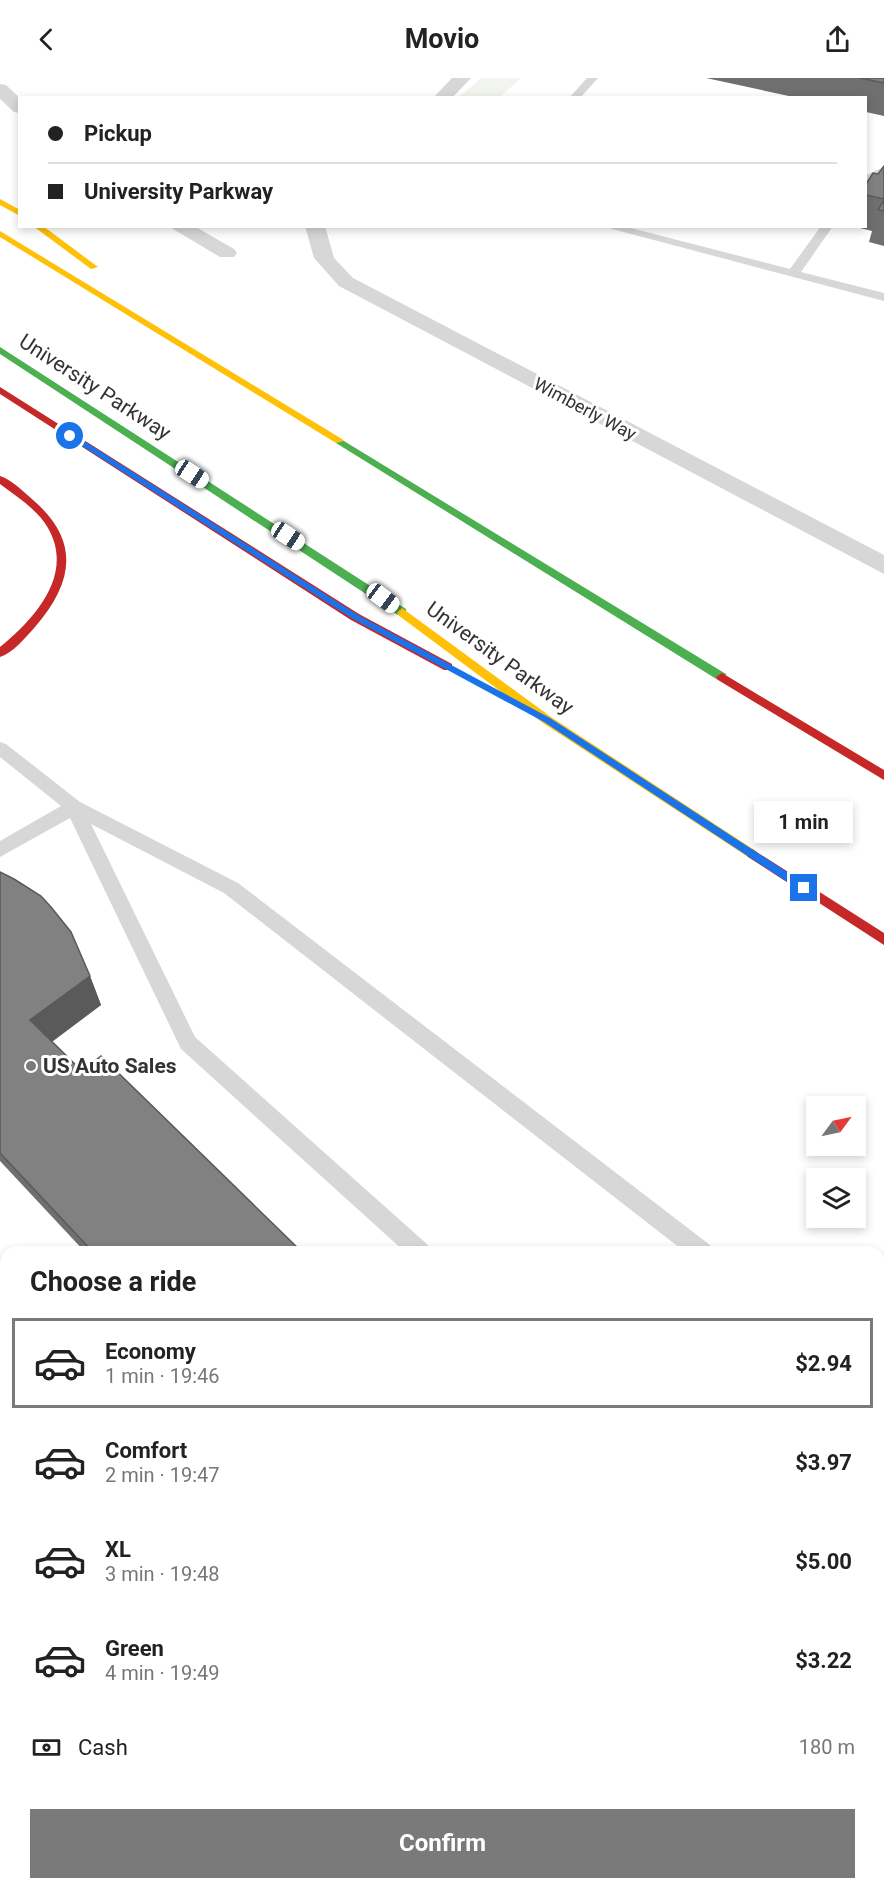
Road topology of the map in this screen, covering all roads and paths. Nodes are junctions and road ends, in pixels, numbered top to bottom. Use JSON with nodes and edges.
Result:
{"nodes":[{"id":1,"x":462,"y":78,"type":"edge"},
{"id":2,"x":593,"y":78,"type":"edge"},
{"id":3,"x":0,"y":89,"type":"edge"},
{"id":4,"x":444,"y":96,"type":"edge"},
{"id":5,"x":576,"y":96,"type":"edge"},
{"id":6,"x":18,"y":106,"type":"edge"},
{"id":7,"x":884,"y":170,"type":"edge"},
{"id":8,"x":867,"y":178,"type":"edge"},
{"id":9,"x":0,"y":201,"type":"edge"},
{"id":10,"x":18,"y":213,"type":"edge"},
{"id":11,"x":40,"y":228,"type":"edge"},
{"id":12,"x":191,"y":228,"type":"edge"},
{"id":13,"x":315,"y":228,"type":"edge"},
{"id":14,"x":615,"y":228,"type":"edge"},
{"id":15,"x":826,"y":228,"type":"edge"},
{"id":16,"x":0,"y":233,"type":"edge"},
{"id":17,"x":227,"y":253,"type":"dead end"},
{"id":18,"x":103,"y":273,"type":"dead end"},
{"id":19,"x":793,"y":274,"type":"junction"},
{"id":20,"x":884,"y":297,"type":"edge"},
{"id":21,"x":170,"y":320,"type":"dead end"},
{"id":22,"x":0,"y":350,"type":"edge"},
{"id":23,"x":0,"y":390,"type":"edge"},
{"id":24,"x":331,"y":434,"type":"junction"},
{"id":25,"x":0,"y":479,"type":"edge"},
{"id":26,"x":884,"y":566,"type":"edge"},
{"id":27,"x":0,"y":652,"type":"edge"},
{"id":28,"x":547,"y":720,"type":"junction"},
{"id":29,"x":0,"y":748,"type":"edge"},
{"id":30,"x":884,"y":776,"type":"edge"},
{"id":31,"x":74,"y":807,"type":"junction"},
{"id":32,"x":0,"y":850,"type":"edge"},
{"id":33,"x":884,"y":940,"type":"edge"},
{"id":34,"x":413,"y":1246,"type":"edge"},
{"id":35,"x":694,"y":1246,"type":"edge"}],
"edges":[{"from":1,"to":4,"type":"street"},
{"from":2,"to":5,"type":"lane"},
{"from":3,"to":6,"type":"street"},
{"from":7,"to":8,"type":"lane"},
{"from":9,"to":10,"type":"highway"},
{"from":11,"to":18,"type":"highway"},
{"from":12,"to":17,"type":"street"},
{"from":13,"to":26,"type":"street","name":"Wimberly Way"},
{"from":14,"to":19,"type":"lane"},
{"from":15,"to":19,"type":"lane"},
{"from":16,"to":24,"type":"highway"},
{"from":19,"to":20,"type":"lane"},
{"from":21,"to":24,"type":"highway"},
{"from":22,"to":28,"type":"highway","name":"University Parkway"},
{"from":23,"to":28,"type":"highway"},
{"from":24,"to":30,"type":"highway"},
{"from":25,"to":27,"type":"highway"},
{"from":28,"to":33,"type":"highway","name":"University Parkway"},
{"from":29,"to":31,"type":"lane"},
{"from":31,"to":32,"type":"lane"},
{"from":31,"to":34,"type":"lane"},
{"from":31,"to":35,"type":"lane"}]}
